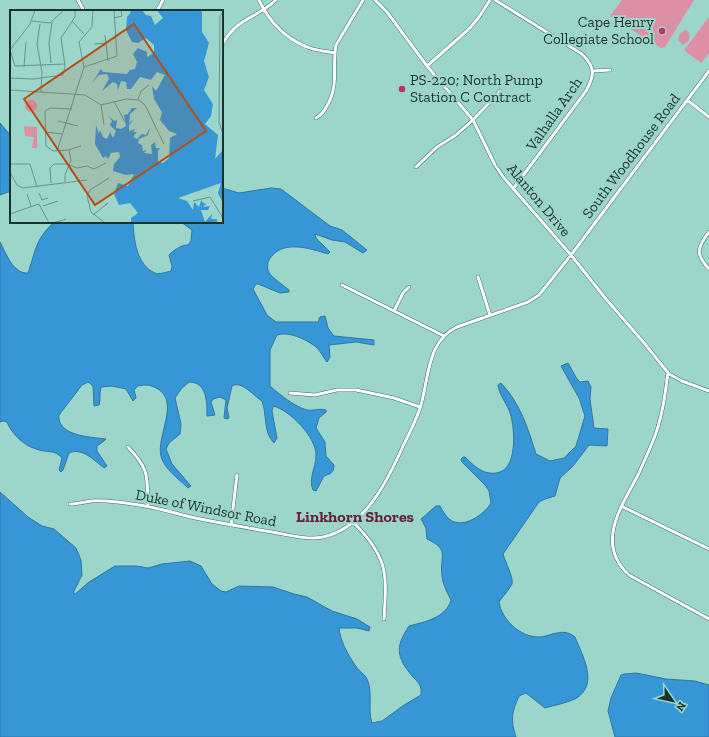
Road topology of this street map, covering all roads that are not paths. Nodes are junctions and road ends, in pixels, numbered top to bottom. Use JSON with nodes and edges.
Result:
{"nodes":[{"id":1,"x":78,"y":0,"type":"edge"},
{"id":2,"x":162,"y":0,"type":"edge"},
{"id":3,"x":259,"y":0,"type":"edge"},
{"id":4,"x":276,"y":0,"type":"edge"},
{"id":5,"x":363,"y":0,"type":"edge"},
{"id":6,"x":375,"y":0,"type":"edge"},
{"id":7,"x":490,"y":0,"type":"edge"},
{"id":8,"x":495,"y":0,"type":"edge"},
{"id":9,"x":264,"y":9,"type":"junction"},
{"id":10,"x":83,"y":10,"type":"edge"},
{"id":11,"x":157,"y":10,"type":"edge"},
{"id":12,"x":223,"y":43,"type":"edge"},
{"id":13,"x":335,"y":52,"type":"junction"},
{"id":14,"x":427,"y":66,"type":"junction"},
{"id":15,"x":610,"y":70,"type":"dead end"},
{"id":16,"x":593,"y":71,"type":"junction"},
{"id":17,"x":709,"y":71,"type":"edge"},
{"id":18,"x":500,"y":91,"type":"dead end"},
{"id":19,"x":687,"y":100,"type":"junction"},
{"id":20,"x":709,"y":117,"type":"edge"},
{"id":21,"x":316,"y":118,"type":"dead end"},
{"id":22,"x":472,"y":120,"type":"junction"},
{"id":23,"x":416,"y":167,"type":"dead end"},
{"id":24,"x":513,"y":189,"type":"junction"},
{"id":25,"x":709,"y":232,"type":"edge"},
{"id":26,"x":571,"y":255,"type":"junction"},
{"id":27,"x":709,"y":269,"type":"edge"},
{"id":28,"x":478,"y":277,"type":"dead end"},
{"id":29,"x":342,"y":285,"type":"dead end"},
{"id":30,"x":409,"y":287,"type":"dead end"},
{"id":31,"x":394,"y":311,"type":"junction"},
{"id":32,"x":490,"y":315,"type":"junction"},
{"id":33,"x":444,"y":336,"type":"junction"},
{"id":34,"x":668,"y":372,"type":"junction"},
{"id":35,"x":709,"y":390,"type":"edge"},
{"id":36,"x":290,"y":393,"type":"dead end"},
{"id":37,"x":420,"y":407,"type":"junction"},
{"id":38,"x":128,"y":446,"type":"dead end"},
{"id":39,"x":237,"y":475,"type":"dead end"},
{"id":40,"x":70,"y":504,"type":"dead end"},
{"id":41,"x":621,"y":506,"type":"junction"},
{"id":42,"x":148,"y":507,"type":"junction"},
{"id":43,"x":353,"y":522,"type":"junction"},
{"id":44,"x":231,"y":525,"type":"junction"},
{"id":45,"x":709,"y":549,"type":"edge"},
{"id":46,"x":384,"y":619,"type":"dead end"},
{"id":47,"x":709,"y":619,"type":"edge"}],
"edges":[{"from":1,"to":10,"type":"street"},
{"from":2,"to":11,"type":"street"},
{"from":3,"to":9,"type":"street"},
{"from":4,"to":9,"type":"street"},
{"from":5,"to":13,"type":"street"},
{"from":6,"to":14,"type":"street","name":"Alanton Drive"},
{"from":7,"to":14,"type":"street"},
{"from":8,"to":16,"type":"street","name":"Valhalla Arch"},
{"from":9,"to":12,"type":"street"},
{"from":9,"to":13,"type":"street"},
{"from":13,"to":21,"type":"street"},
{"from":14,"to":22,"type":"street","name":"Alanton Drive"},
{"from":15,"to":16,"type":"street"},
{"from":16,"to":24,"type":"street","name":"Valhalla Arch"},
{"from":17,"to":19,"type":"street","name":"South Woodhouse Road"},
{"from":18,"to":22,"type":"street"},
{"from":19,"to":20,"type":"street"},
{"from":19,"to":26,"type":"street","name":"South Woodhouse Road"},
{"from":22,"to":23,"type":"street"},
{"from":22,"to":24,"type":"street","name":"Alanton Drive"},
{"from":24,"to":26,"type":"street","name":"Alanton Drive"},
{"from":25,"to":27,"type":"street"},
{"from":26,"to":32,"type":"street","name":"Duke of Windsor Road"},
{"from":26,"to":34,"type":"street","name":"Alanton Drive"},
{"from":28,"to":32,"type":"street"},
{"from":29,"to":31,"type":"street"},
{"from":30,"to":31,"type":"street"},
{"from":31,"to":33,"type":"street"},
{"from":32,"to":33,"type":"street","name":"Duke of Windsor Road"},
{"from":33,"to":37,"type":"street","name":"Duke of Windsor Road"},
{"from":34,"to":35,"type":"street","name":"Alanton Drive"},
{"from":34,"to":41,"type":"street"},
{"from":36,"to":37,"type":"street"},
{"from":37,"to":43,"type":"street","name":"Duke of Windsor Road"},
{"from":38,"to":42,"type":"street"},
{"from":39,"to":44,"type":"street"},
{"from":40,"to":42,"type":"street","name":"Duke of Windsor Road"},
{"from":41,"to":45,"type":"street"},
{"from":41,"to":47,"type":"street"},
{"from":42,"to":44,"type":"street","name":"Duke of Windsor Road"},
{"from":43,"to":44,"type":"street","name":"Duke of Windsor Road"},
{"from":43,"to":46,"type":"street"}]}
